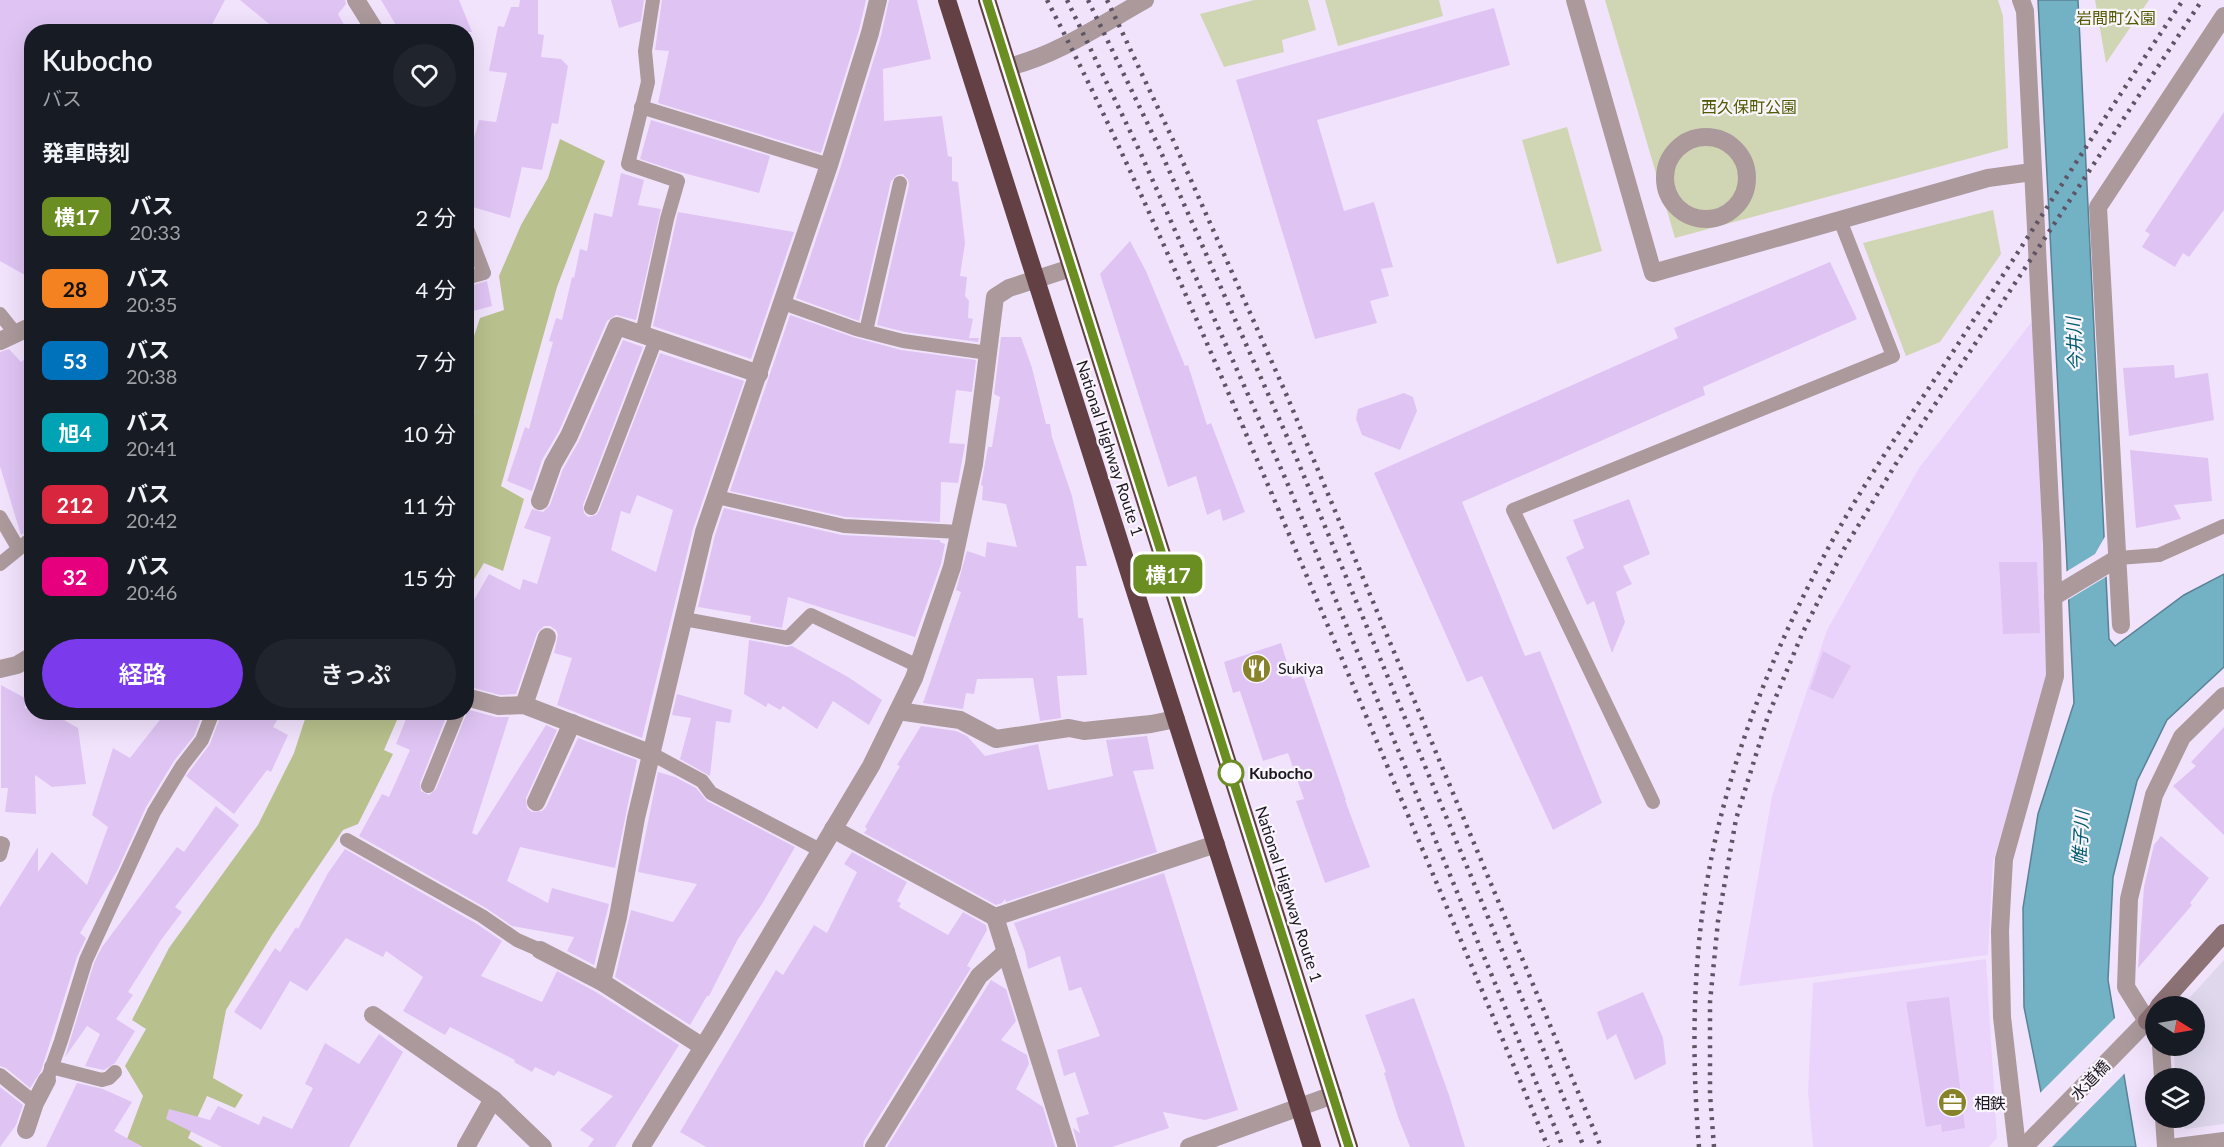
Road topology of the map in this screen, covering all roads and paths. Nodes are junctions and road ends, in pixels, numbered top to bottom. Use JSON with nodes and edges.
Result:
{"nodes":[{"id":1,"x":356,"y":0,"type":"edge"},
{"id":2,"x":653,"y":0,"type":"edge"},
{"id":3,"x":878,"y":0,"type":"edge"},
{"id":4,"x":947,"y":0,"type":"edge"},
{"id":5,"x":987,"y":0,"type":"edge"},
{"id":6,"x":1145,"y":0,"type":"edge"},
{"id":7,"x":1575,"y":0,"type":"edge"},
{"id":8,"x":2021,"y":0,"type":"edge"},
{"id":9,"x":2224,"y":16,"type":"edge"},
{"id":10,"x":371,"y":24,"type":"edge"},
{"id":11,"x":1008,"y":67,"type":"junction"},
{"id":12,"x":641,"y":106,"type":"junction"},
{"id":13,"x":830,"y":165,"type":"junction"},
{"id":14,"x":1665,"y":171,"type":"joint"},
{"id":15,"x":2032,"y":172,"type":"junction"},
{"id":16,"x":900,"y":183,"type":"dead end"},
{"id":17,"x":1840,"y":220,"type":"junction"},
{"id":18,"x":474,"y":247,"type":"edge"},
{"id":19,"x":1071,"y":268,"type":"junction"},
{"id":20,"x":474,"y":276,"type":"edge"},
{"id":21,"x":1036,"y":278,"type":"junction"},
{"id":22,"x":783,"y":303,"type":"junction"},
{"id":23,"x":0,"y":314,"type":"edge"},
{"id":24,"x":866,"y":332,"type":"junction"},
{"id":25,"x":16,"y":334,"type":"edge"},
{"id":26,"x":649,"y":337,"type":"junction"},
{"id":27,"x":988,"y":353,"type":"junction"},
{"id":28,"x":759,"y":374,"type":"junction"},
{"id":29,"x":717,"y":497,"type":"junction"},
{"id":30,"x":540,"y":501,"type":"dead end"},
{"id":31,"x":591,"y":508,"type":"dead end"},
{"id":32,"x":0,"y":517,"type":"edge"},
{"id":33,"x":2224,"y":526,"type":"edge"},
{"id":34,"x":959,"y":532,"type":"junction"},
{"id":35,"x":24,"y":544,"type":"edge"},
{"id":36,"x":18,"y":548,"type":"junction"},
{"id":37,"x":2118,"y":558,"type":"junction"},
{"id":38,"x":0,"y":564,"type":"edge"},
{"id":39,"x":2053,"y":597,"type":"junction"},
{"id":40,"x":684,"y":619,"type":"junction"},
{"id":41,"x":2121,"y":625,"type":"dead end"},
{"id":42,"x":547,"y":637,"type":"dead end"},
{"id":43,"x":24,"y":661,"type":"edge"},
{"id":44,"x":918,"y":666,"type":"junction"},
{"id":45,"x":0,"y":669,"type":"edge"},
{"id":46,"x":2224,"y":696,"type":"edge"},
{"id":47,"x":474,"y":699,"type":"edge"},
{"id":48,"x":524,"y":705,"type":"junction"},
{"id":49,"x":898,"y":711,"type":"junction"},
{"id":50,"x":1176,"y":719,"type":"junction"},
{"id":51,"x":210,"y":720,"type":"edge"},
{"id":52,"x":455,"y":720,"type":"edge"},
{"id":53,"x":572,"y":723,"type":"junction"},
{"id":54,"x":652,"y":754,"type":"junction"},
{"id":55,"x":428,"y":786,"type":"dead end"},
{"id":56,"x":536,"y":802,"type":"dead end"},
{"id":57,"x":1653,"y":802,"type":"dead end"},
{"id":58,"x":833,"y":828,"type":"junction"},
{"id":59,"x":347,"y":840,"type":"dead end"},
{"id":60,"x":0,"y":843,"type":"edge"},
{"id":61,"x":1216,"y":844,"type":"junction"},
{"id":62,"x":820,"y":850,"type":"junction"},
{"id":63,"x":0,"y":855,"type":"edge"},
{"id":64,"x":995,"y":917,"type":"junction"},
{"id":65,"x":2224,"y":933,"type":"edge"},
{"id":66,"x":540,"y":950,"type":"joint"},
{"id":67,"x":1006,"y":952,"type":"junction"},
{"id":68,"x":602,"y":982,"type":"junction"},
{"id":69,"x":2168,"y":996,"type":"edge"},
{"id":70,"x":2145,"y":1011,"type":"edge"},
{"id":71,"x":373,"y":1015,"type":"dead end"},
{"id":72,"x":2145,"y":1029,"type":"edge"},
{"id":73,"x":703,"y":1047,"type":"junction"},
{"id":74,"x":115,"y":1072,"type":"dead end"},
{"id":75,"x":49,"y":1073,"type":"junction"},
{"id":76,"x":0,"y":1075,"type":"edge"},
{"id":77,"x":1333,"y":1095,"type":"junction"},
{"id":78,"x":493,"y":1099,"type":"junction"},
{"id":79,"x":35,"y":1103,"type":"junction"},
{"id":80,"x":1299,"y":1106,"type":"junction"},
{"id":81,"x":2165,"y":1128,"type":"edge"},
{"id":82,"x":26,"y":1130,"type":"dead end"},
{"id":83,"x":2224,"y":1141,"type":"edge"},
{"id":84,"x":2029,"y":1143,"type":"edge"},
{"id":85,"x":466,"y":1147,"type":"edge"},
{"id":86,"x":543,"y":1147,"type":"edge"},
{"id":87,"x":641,"y":1147,"type":"edge"},
{"id":88,"x":874,"y":1147,"type":"edge"},
{"id":89,"x":1067,"y":1147,"type":"edge"},
{"id":90,"x":1189,"y":1147,"type":"edge"},
{"id":91,"x":1312,"y":1147,"type":"edge"},
{"id":92,"x":1349,"y":1147,"type":"edge"},
{"id":93,"x":2017,"y":1147,"type":"edge"},
{"id":94,"x":2166,"y":1147,"type":"edge"},
{"id":95,"x":2177,"y":1147,"type":"edge"}],
"edges":[{"from":1,"to":10,"type":"street"},
{"from":2,"to":12,"type":"lane"},
{"from":3,"to":13,"type":"street"},
{"from":4,"to":21,"type":"highway","name":"National Highway Route 1"},
{"from":5,"to":11,"type":"highway","name":"National Highway Route 1"},
{"from":6,"to":11,"type":"street"},
{"from":7,"to":17,"type":"street"},
{"from":8,"to":15,"type":"street"},
{"from":9,"to":37,"type":"street"},
{"from":11,"to":19,"type":"highway","name":"National Highway Route 1"},
{"from":12,"to":13,"type":"lane"},
{"from":12,"to":26,"type":"lane"},
{"from":13,"to":22,"type":"street"},
{"from":14,"to":14,"type":"street"},
{"from":15,"to":17,"type":"street"},
{"from":15,"to":39,"type":"street"},
{"from":16,"to":24,"type":"lane"},
{"from":17,"to":57,"type":"lane"},
{"from":18,"to":20,"type":"lane"},
{"from":19,"to":21,"type":"street"},
{"from":19,"to":77,"type":"highway","name":"National Highway Route 1"},
{"from":21,"to":27,"type":"street"},
{"from":21,"to":50,"type":"highway","name":"National Highway Route 1"},
{"from":22,"to":24,"type":"lane"},
{"from":22,"to":28,"type":"street"},
{"from":23,"to":25,"type":"lane"},
{"from":24,"to":27,"type":"lane"},
{"from":26,"to":28,"type":"street"},
{"from":26,"to":30,"type":"street"},
{"from":26,"to":31,"type":"lane"},
{"from":27,"to":34,"type":"street"},
{"from":28,"to":29,"type":"street"},
{"from":29,"to":34,"type":"lane"},
{"from":29,"to":40,"type":"street"},
{"from":32,"to":36,"type":"lane"},
{"from":33,"to":37,"type":"lane"},
{"from":34,"to":44,"type":"street"},
{"from":35,"to":36,"type":"lane"},
{"from":36,"to":38,"type":"lane"},
{"from":37,"to":39,"type":"street"},
{"from":37,"to":41,"type":"street"},
{"from":39,"to":93,"type":"street"},
{"from":40,"to":44,"type":"lane"},
{"from":40,"to":54,"type":"street"},
{"from":42,"to":48,"type":"street"},
{"from":43,"to":45,"type":"street"},
{"from":44,"to":49,"type":"street"},
{"from":46,"to":70,"type":"street"},
{"from":47,"to":48,"type":"street"},
{"from":48,"to":53,"type":"street"},
{"from":49,"to":50,"type":"street"},
{"from":49,"to":58,"type":"street"},
{"from":50,"to":61,"type":"highway","name":"National Highway Route 1"},
{"from":51,"to":75,"type":"lane"},
{"from":52,"to":55,"type":"lane"},
{"from":53,"to":54,"type":"street"},
{"from":53,"to":56,"type":"street"},
{"from":54,"to":62,"type":"lane"},
{"from":54,"to":68,"type":"street"},
{"from":58,"to":62,"type":"street"},
{"from":58,"to":64,"type":"street"},
{"from":59,"to":66,"type":"lane"},
{"from":60,"to":63,"type":"lane"},
{"from":61,"to":64,"type":"street"},
{"from":61,"to":80,"type":"highway","name":"National Highway Route 1"},
{"from":62,"to":73,"type":"street"},
{"from":64,"to":67,"type":"street"},
{"from":65,"to":69,"type":"street"},
{"from":66,"to":68,"type":"street"},
{"from":67,"to":88,"type":"street"},
{"from":67,"to":89,"type":"street"},
{"from":68,"to":73,"type":"street"},
{"from":71,"to":78,"type":"street"},
{"from":72,"to":84,"type":"street","name":"水道橋"},
{"from":73,"to":87,"type":"street"},
{"from":74,"to":75,"type":"lane"},
{"from":75,"to":79,"type":"street"},
{"from":76,"to":79,"type":"lane"},
{"from":77,"to":80,"type":"street"},
{"from":77,"to":92,"type":"highway","name":"National Highway Route 1"},
{"from":78,"to":85,"type":"street"},
{"from":78,"to":86,"type":"street"},
{"from":79,"to":82,"type":"street"},
{"from":80,"to":90,"type":"street"},
{"from":80,"to":91,"type":"highway","name":"National Highway Route 1"},
{"from":81,"to":94,"type":"street"},
{"from":83,"to":95,"type":"street"}]}
